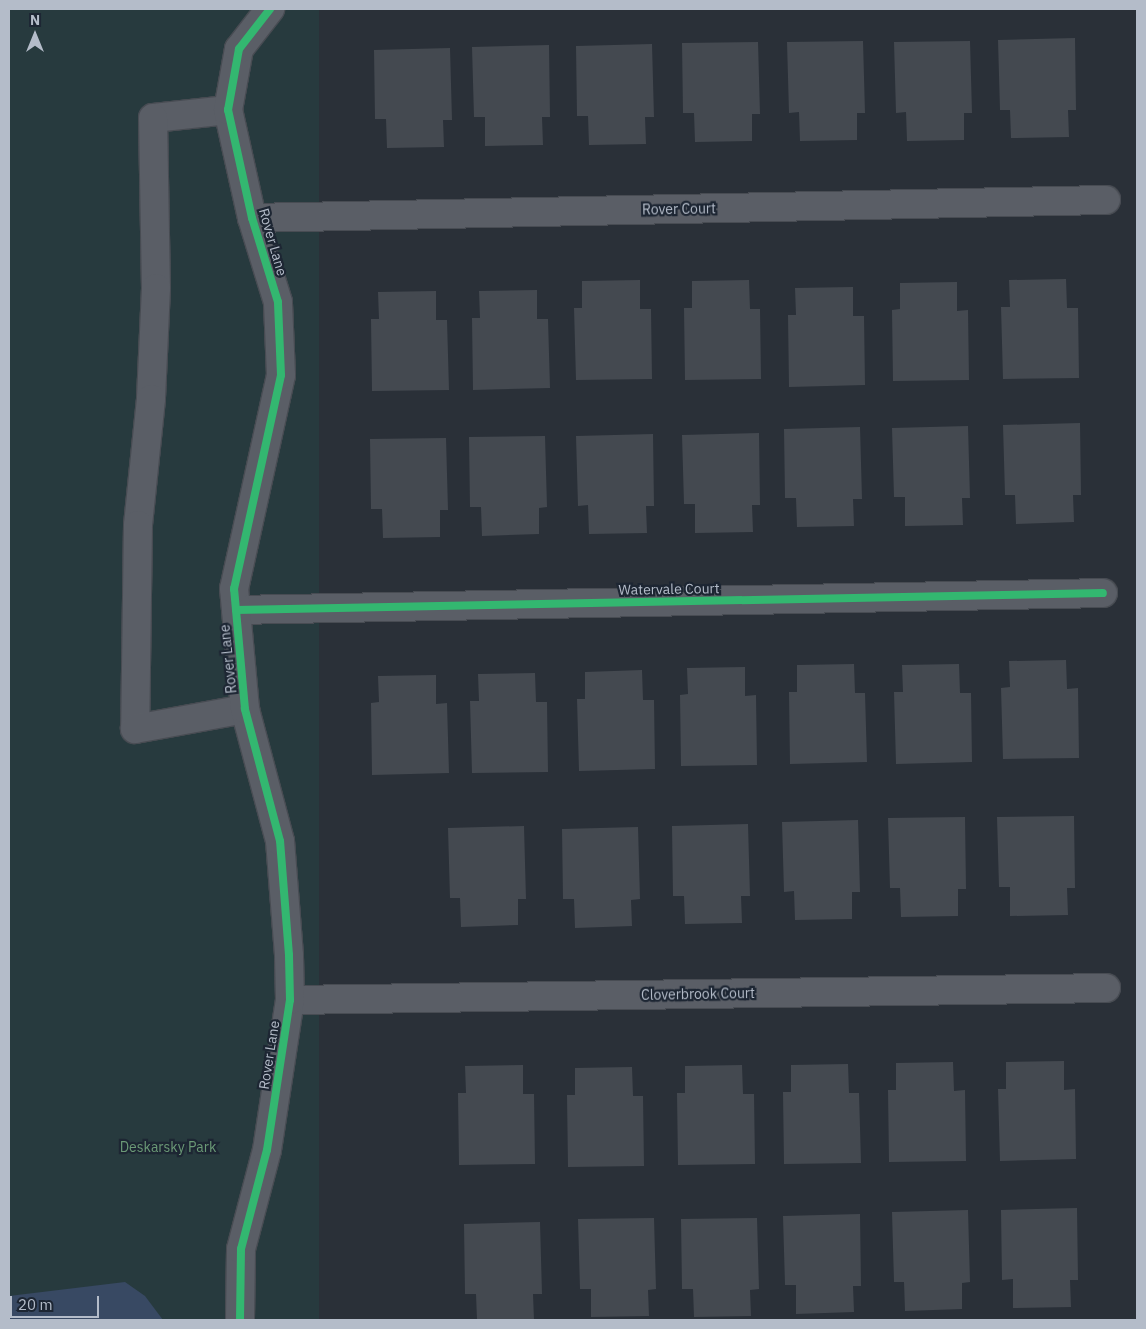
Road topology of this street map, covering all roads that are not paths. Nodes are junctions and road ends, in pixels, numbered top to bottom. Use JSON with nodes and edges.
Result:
{"nodes":[{"id":1,"x":270,"y":9,"type":"edge"},
{"id":2,"x":228,"y":110,"type":"junction"},
{"id":3,"x":1106,"y":200,"type":"dead end"},
{"id":4,"x":252,"y":218,"type":"junction"},
{"id":5,"x":1103,"y":593,"type":"dead end"},
{"id":6,"x":236,"y":610,"type":"junction"},
{"id":7,"x":245,"y":709,"type":"junction"},
{"id":8,"x":1106,"y":988,"type":"dead end"},
{"id":9,"x":290,"y":1000,"type":"junction"},
{"id":10,"x":240,"y":1320,"type":"edge"}],
"edges":[{"from":1,"to":2,"type":"street","name":"Rover Lane"},
{"from":2,"to":4,"type":"street","name":"Rover Lane"},
{"from":2,"to":7,"type":"street"},
{"from":3,"to":4,"type":"street","name":"Rover Court"},
{"from":4,"to":6,"type":"street","name":"Rover Lane"},
{"from":5,"to":6,"type":"street","name":"Watervale Court"},
{"from":6,"to":7,"type":"street","name":"Rover Lane"},
{"from":7,"to":9,"type":"street","name":"Rover Lane"},
{"from":8,"to":9,"type":"street","name":"Cloverbrook Court"},
{"from":9,"to":10,"type":"street","name":"Rover Lane"}]}
